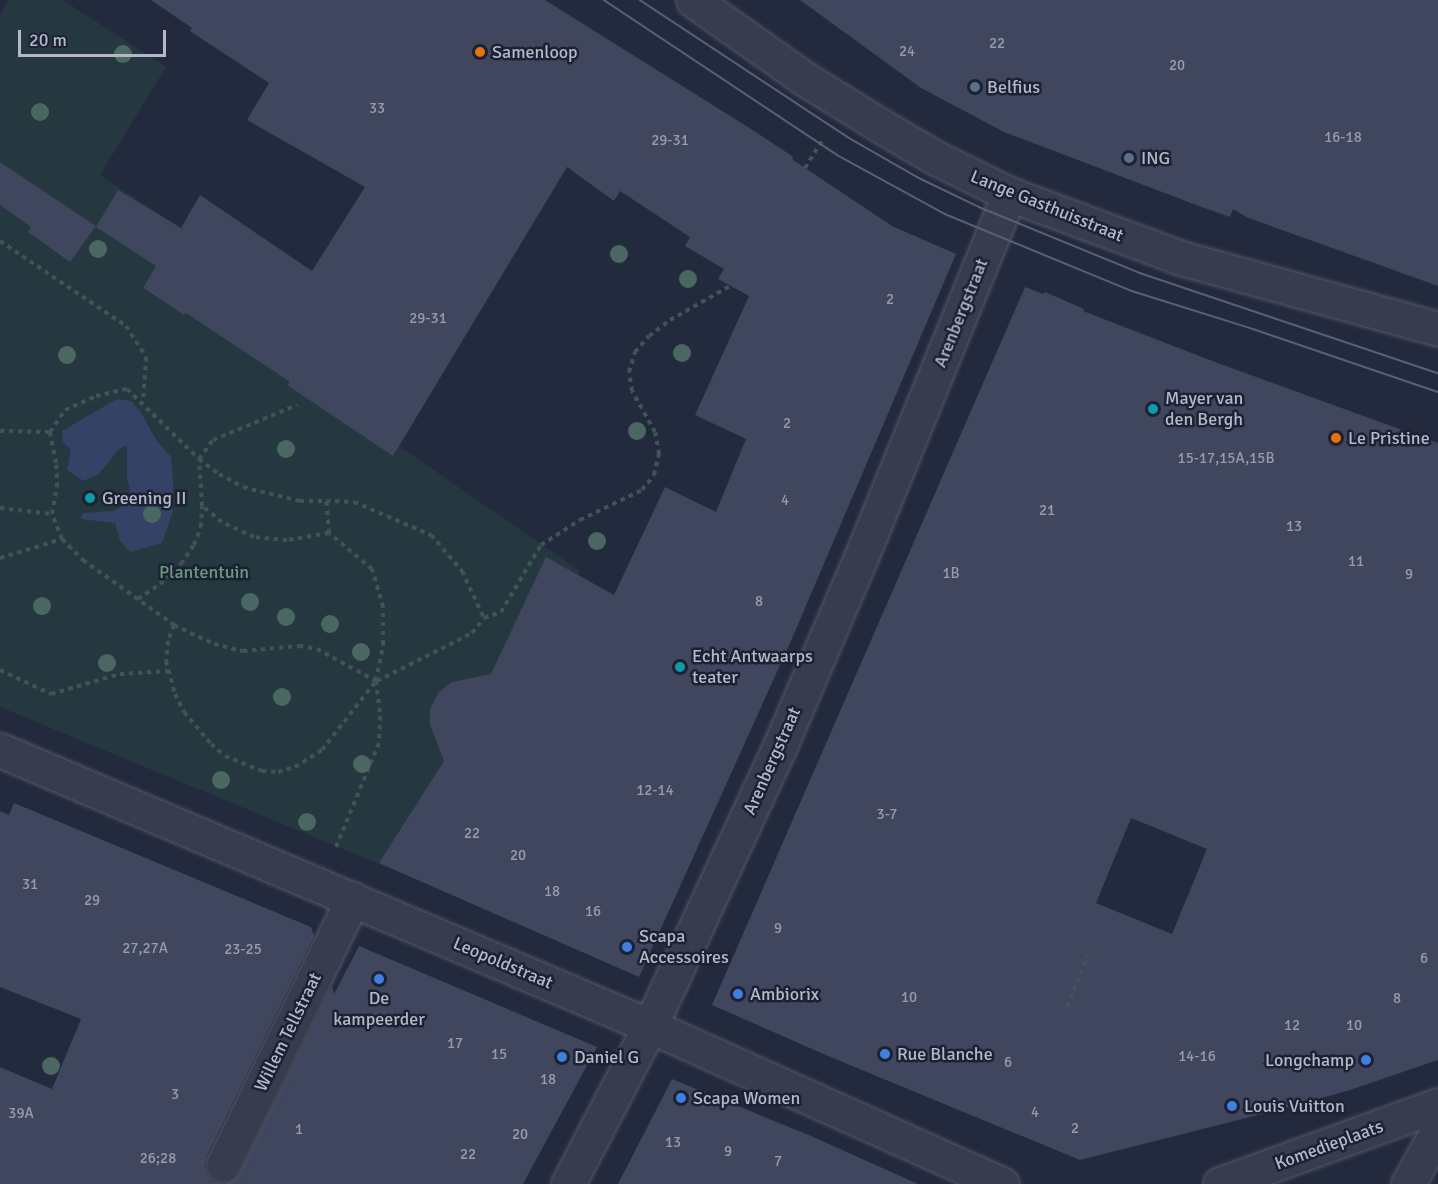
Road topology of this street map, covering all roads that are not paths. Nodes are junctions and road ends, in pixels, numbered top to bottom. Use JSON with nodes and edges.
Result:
{"nodes":[{"id":1,"x":693,"y":0,"type":"edge"},
{"id":2,"x":1009,"y":194,"type":"junction"},
{"id":3,"x":1438,"y":329,"type":"edge"},
{"id":4,"x":0,"y":750,"type":"edge"},
{"id":5,"x":353,"y":899,"type":"junction"},
{"id":6,"x":650,"y":1026,"type":"junction"},
{"id":7,"x":1438,"y":1105,"type":"edge"},
{"id":8,"x":1438,"y":1130,"type":"edge"},
{"id":9,"x":223,"y":1165,"type":"dead end"},
{"id":10,"x":568,"y":1184,"type":"edge"},
{"id":11,"x":1000,"y":1184,"type":"edge"},
{"id":12,"x":1220,"y":1184,"type":"edge"},
{"id":13,"x":1408,"y":1184,"type":"edge"}],
"edges":[{"from":1,"to":2,"type":"street","name":"Lange Gasthuisstraat"},
{"from":2,"to":3,"type":"street","name":"Lange Gasthuisstraat"},
{"from":2,"to":6,"type":"street","name":"Arenbergstraat"},
{"from":4,"to":5,"type":"street","name":"Leopoldstraat"},
{"from":5,"to":6,"type":"street","name":"Leopoldstraat"},
{"from":5,"to":9,"type":"street","name":"Willem Tellstraat"},
{"from":6,"to":10,"type":"street","name":"Arenbergstraat"},
{"from":6,"to":11,"type":"street","name":"Leopoldstraat"},
{"from":7,"to":12,"type":"street","name":"Komedieplaats"},
{"from":8,"to":13,"type":"street"}]}
